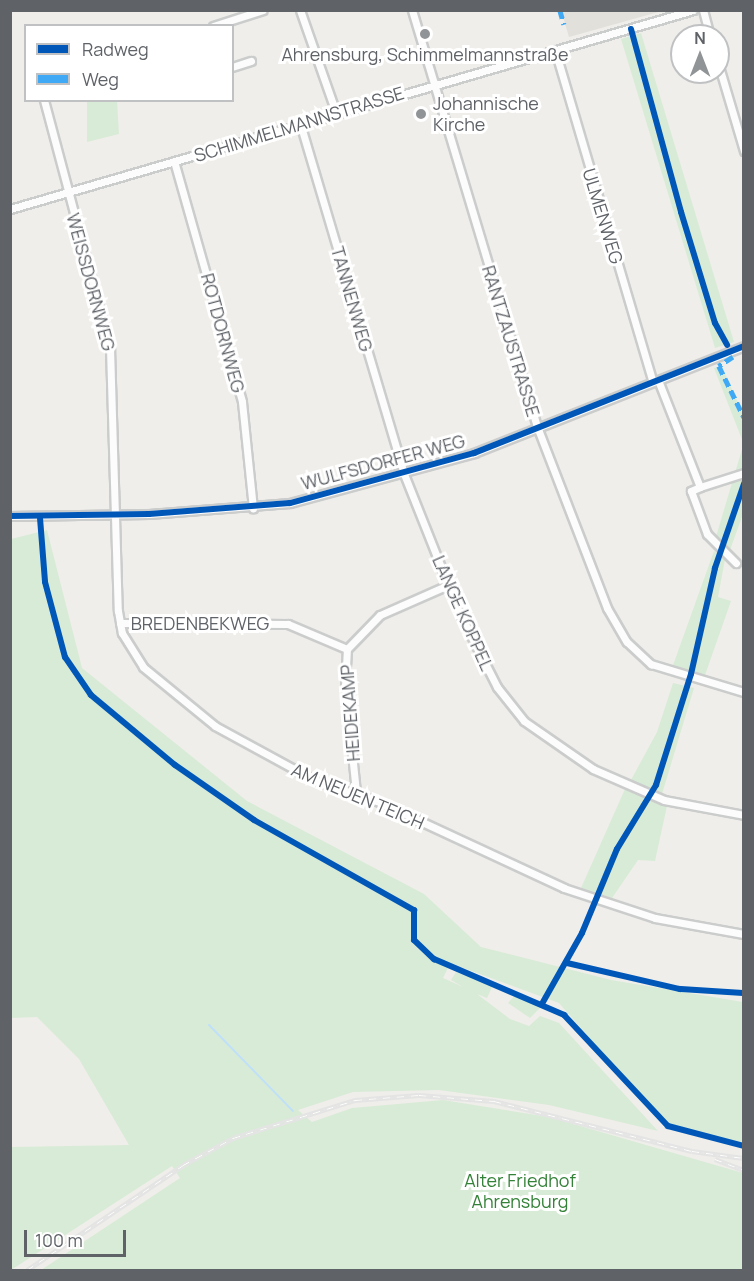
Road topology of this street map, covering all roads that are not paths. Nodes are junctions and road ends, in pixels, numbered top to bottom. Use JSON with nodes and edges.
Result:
{"nodes":[{"id":1,"x":263,"y":10,"type":"edge"},
{"id":2,"x":300,"y":10,"type":"edge"},
{"id":3,"x":412,"y":10,"type":"edge"},
{"id":4,"x":693,"y":10,"type":"edge"},
{"id":5,"x":219,"y":24,"type":"edge"},
{"id":6,"x":555,"y":50,"type":"junction"},
{"id":7,"x":251,"y":61,"type":"dead end"},
{"id":8,"x":234,"y":66,"type":"edge"},
{"id":9,"x":434,"y":83,"type":"junction"},
{"id":10,"x":724,"y":84,"type":"edge"},
{"id":11,"x":44,"y":102,"type":"edge"},
{"id":12,"x":336,"y":113,"type":"junction"},
{"id":13,"x":300,"y":123,"type":"junction"},
{"id":14,"x":744,"y":151,"type":"edge"},
{"id":15,"x":174,"y":161,"type":"junction"},
{"id":16,"x":67,"y":193,"type":"junction"},
{"id":17,"x":10,"y":209,"type":"edge"},
{"id":18,"x":744,"y":346,"type":"edge"},
{"id":19,"x":655,"y":381,"type":"junction"},
{"id":20,"x":538,"y":429,"type":"junction"},
{"id":21,"x":744,"y":473,"type":"edge"},
{"id":22,"x":404,"y":474,"type":"junction"},
{"id":23,"x":700,"y":487,"type":"junction"},
{"id":24,"x":253,"y":508,"type":"junction"},
{"id":25,"x":114,"y":515,"type":"junction"},
{"id":26,"x":10,"y":516,"type":"edge"},
{"id":27,"x":736,"y":563,"type":"dead end"},
{"id":28,"x":448,"y":585,"type":"junction"},
{"id":29,"x":120,"y":623,"type":"junction"},
{"id":30,"x":347,"y":649,"type":"junction"},
{"id":31,"x":744,"y":692,"type":"edge"},
{"id":32,"x":356,"y":792,"type":"junction"},
{"id":33,"x":744,"y":815,"type":"edge"},
{"id":34,"x":744,"y":934,"type":"edge"}],
"edges":[{"from":1,"to":5,"type":"street"},
{"from":2,"to":12,"type":"street"},
{"from":3,"to":9,"type":"street","name":"RANTZAUSTRASSE"},
{"from":4,"to":6,"type":"street","name":"SCHIMMELMANNSTRASSE"},
{"from":6,"to":9,"type":"street","name":"SCHIMMELMANNSTRASSE"},
{"from":6,"to":19,"type":"street","name":"ULMENWEG"},
{"from":7,"to":8,"type":"street"},
{"from":9,"to":12,"type":"street","name":"SCHIMMELMANNSTRASSE"},
{"from":9,"to":20,"type":"street","name":"RANTZAUSTRASSE"},
{"from":10,"to":14,"type":"street"},
{"from":11,"to":16,"type":"street","name":"WEISSDORNWEG"},
{"from":12,"to":13,"type":"street","name":"SCHIMMELMANNSTRASSE"},
{"from":13,"to":15,"type":"street","name":"SCHIMMELMANNSTRASSE"},
{"from":13,"to":22,"type":"street","name":"TANNENWEG"},
{"from":15,"to":16,"type":"street","name":"SCHIMMELMANNSTRASSE"},
{"from":15,"to":24,"type":"street","name":"ROTDORNWEG"},
{"from":16,"to":17,"type":"street","name":"SCHIMMELMANNSTRASSE"},
{"from":16,"to":25,"type":"street","name":"WEISSDORNWEG"},
{"from":18,"to":19,"type":"street","name":"WULFSDORFER WEG"},
{"from":19,"to":20,"type":"street","name":"WULFSDORFER WEG"},
{"from":19,"to":23,"type":"street","name":"ULMENWEG"},
{"from":20,"to":22,"type":"street","name":"WULFSDORFER WEG"},
{"from":20,"to":31,"type":"street","name":"RANTZAUSTRASSE"},
{"from":21,"to":23,"type":"street"},
{"from":22,"to":24,"type":"street","name":"WULFSDORFER WEG"},
{"from":22,"to":28,"type":"street","name":"LANGE KOPPEL"},
{"from":23,"to":27,"type":"street","name":"ULMENWEG"},
{"from":24,"to":25,"type":"street","name":"WULFSDORFER WEG"},
{"from":25,"to":26,"type":"street","name":"WULFSDORFER WEG"},
{"from":25,"to":29,"type":"street","name":"AM NEUEN TEICH"},
{"from":28,"to":30,"type":"street","name":"HEIDEKAMP"},
{"from":28,"to":33,"type":"street","name":"LANGE KOPPEL"},
{"from":29,"to":30,"type":"street","name":"BREDENBEKWEG"},
{"from":29,"to":32,"type":"street","name":"AM NEUEN TEICH"},
{"from":30,"to":32,"type":"street","name":"HEIDEKAMP"},
{"from":32,"to":34,"type":"street","name":"AM NEUEN TEICH"}]}
